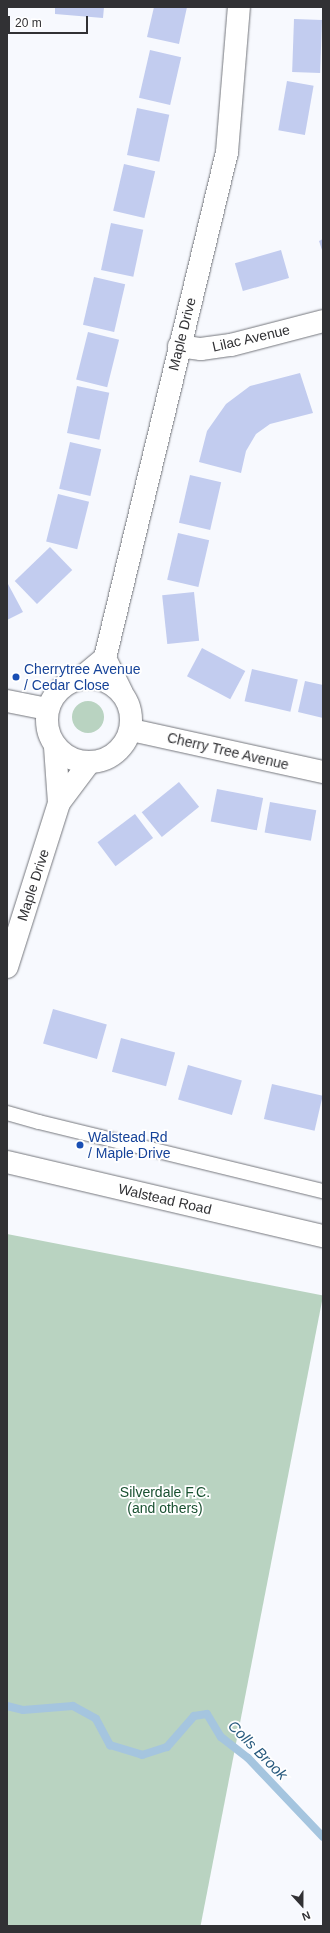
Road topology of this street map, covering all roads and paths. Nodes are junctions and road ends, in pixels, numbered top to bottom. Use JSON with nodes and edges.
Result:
{"nodes":[{"id":1,"x":239,"y":7,"type":"edge"},
{"id":2,"x":323,"y":321,"type":"edge"},
{"id":3,"x":179,"y":346,"type":"junction"},
{"id":4,"x":105,"y":658,"type":"junction"},
{"id":5,"x":81,"y":678,"type":"junction"},
{"id":6,"x":122,"y":693,"type":"junction"},
{"id":7,"x":7,"y":701,"type":"edge"},
{"id":8,"x":47,"y":709,"type":"junction"},
{"id":9,"x":132,"y":730,"type":"junction"},
{"id":10,"x":55,"y":747,"type":"junction"},
{"id":11,"x":89,"y":763,"type":"junction"},
{"id":12,"x":323,"y":772,"type":"edge"},
{"id":13,"x":59,"y":803,"type":"junction"},
{"id":14,"x":7,"y":967,"type":"edge"},
{"id":15,"x":7,"y":1113,"type":"edge"},
{"id":16,"x":7,"y":1162,"type":"edge"},
{"id":17,"x":323,"y":1191,"type":"edge"},
{"id":18,"x":323,"y":1236,"type":"edge"}],
"edges":[{"from":1,"to":3,"type":"street","name":"Maple Drive"},
{"from":2,"to":3,"type":"street","name":"Lilac Avenue"},
{"from":3,"to":4,"type":"street","name":"Maple Drive"},
{"from":4,"to":5,"type":"street"},
{"from":4,"to":6,"type":"street"},
{"from":5,"to":6,"type":"street"},
{"from":5,"to":8,"type":"street"},
{"from":6,"to":9,"type":"street"},
{"from":7,"to":8,"type":"street"},
{"from":8,"to":10,"type":"street","name":"Maple Drive"},
{"from":9,"to":11,"type":"street"},
{"from":9,"to":12,"type":"street","name":"Cherry Tree Avenue"},
{"from":10,"to":11,"type":"street"},
{"from":10,"to":13,"type":"street","name":"Maple Drive"},
{"from":11,"to":13,"type":"street","name":"Maple Drive"},
{"from":13,"to":14,"type":"street","name":"Maple Drive"},
{"from":15,"to":17,"type":"lane"},
{"from":16,"to":18,"type":"street","name":"Walstead Road"}]}
